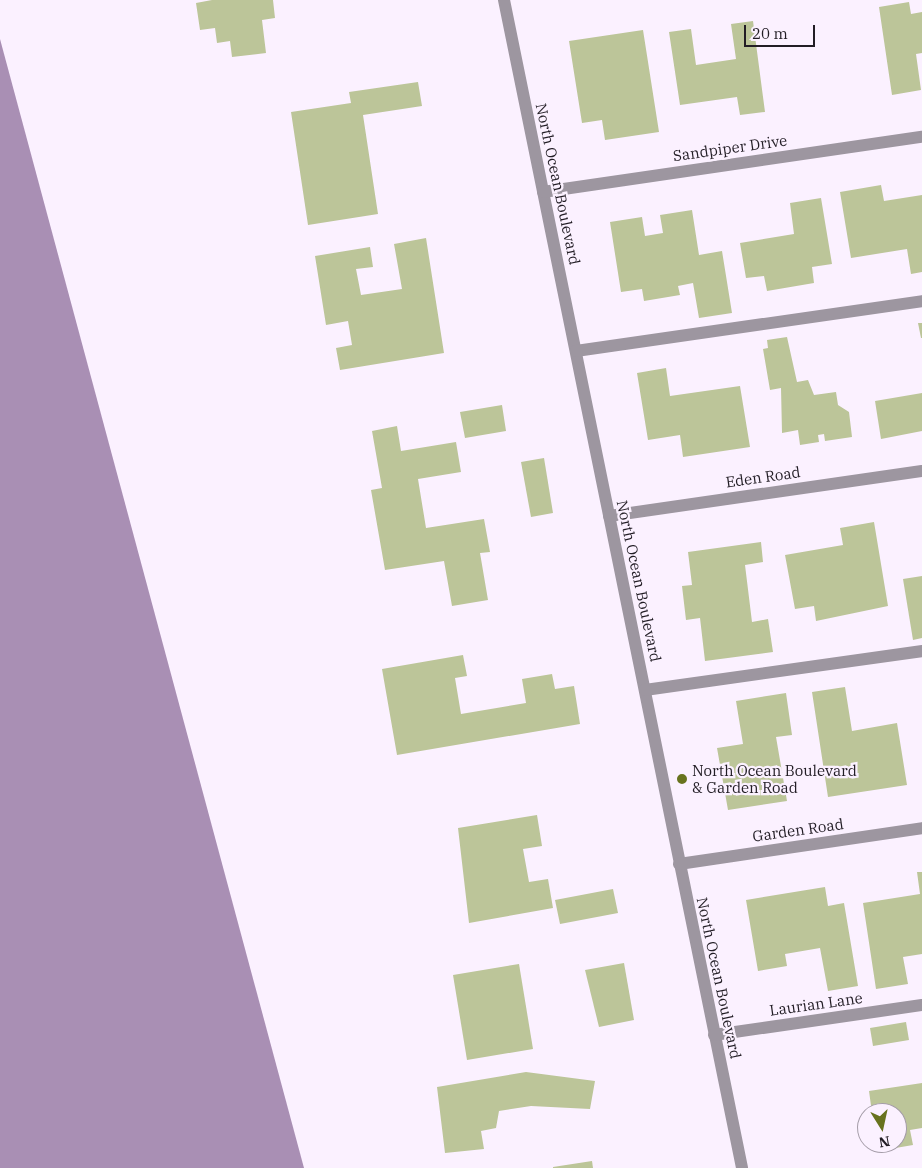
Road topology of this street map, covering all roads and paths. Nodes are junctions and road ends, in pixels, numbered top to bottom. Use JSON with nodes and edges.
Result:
{"nodes":[{"id":1,"x":504,"y":0,"type":"edge"},
{"id":2,"x":922,"y":137,"type":"edge"},
{"id":3,"x":543,"y":192,"type":"junction"},
{"id":4,"x":922,"y":301,"type":"edge"},
{"id":5,"x":576,"y":351,"type":"junction"},
{"id":6,"x":922,"y":471,"type":"edge"},
{"id":7,"x":609,"y":516,"type":"junction"},
{"id":8,"x":922,"y":651,"type":"edge"},
{"id":9,"x":645,"y":690,"type":"junction"},
{"id":10,"x":922,"y":828,"type":"edge"},
{"id":11,"x":679,"y":864,"type":"junction"},
{"id":12,"x":922,"y":1005,"type":"edge"},
{"id":13,"x":714,"y":1035,"type":"junction"},
{"id":14,"x":742,"y":1168,"type":"edge"}],
"edges":[{"from":1,"to":3,"type":"street","name":"North Ocean Boulevard"},
{"from":2,"to":3,"type":"street","name":"Sandpiper Drive"},
{"from":3,"to":5,"type":"street","name":"North Ocean Boulevard"},
{"from":4,"to":5,"type":"street"},
{"from":5,"to":7,"type":"street","name":"North Ocean Boulevard"},
{"from":6,"to":7,"type":"street","name":"Eden Road"},
{"from":7,"to":9,"type":"street","name":"North Ocean Boulevard"},
{"from":8,"to":9,"type":"street"},
{"from":9,"to":11,"type":"street","name":"North Ocean Boulevard"},
{"from":10,"to":11,"type":"street","name":"Garden Road"},
{"from":11,"to":13,"type":"street","name":"North Ocean Boulevard"},
{"from":12,"to":13,"type":"street","name":"Laurian Lane"},
{"from":13,"to":14,"type":"street","name":"North Ocean Boulevard"}]}
